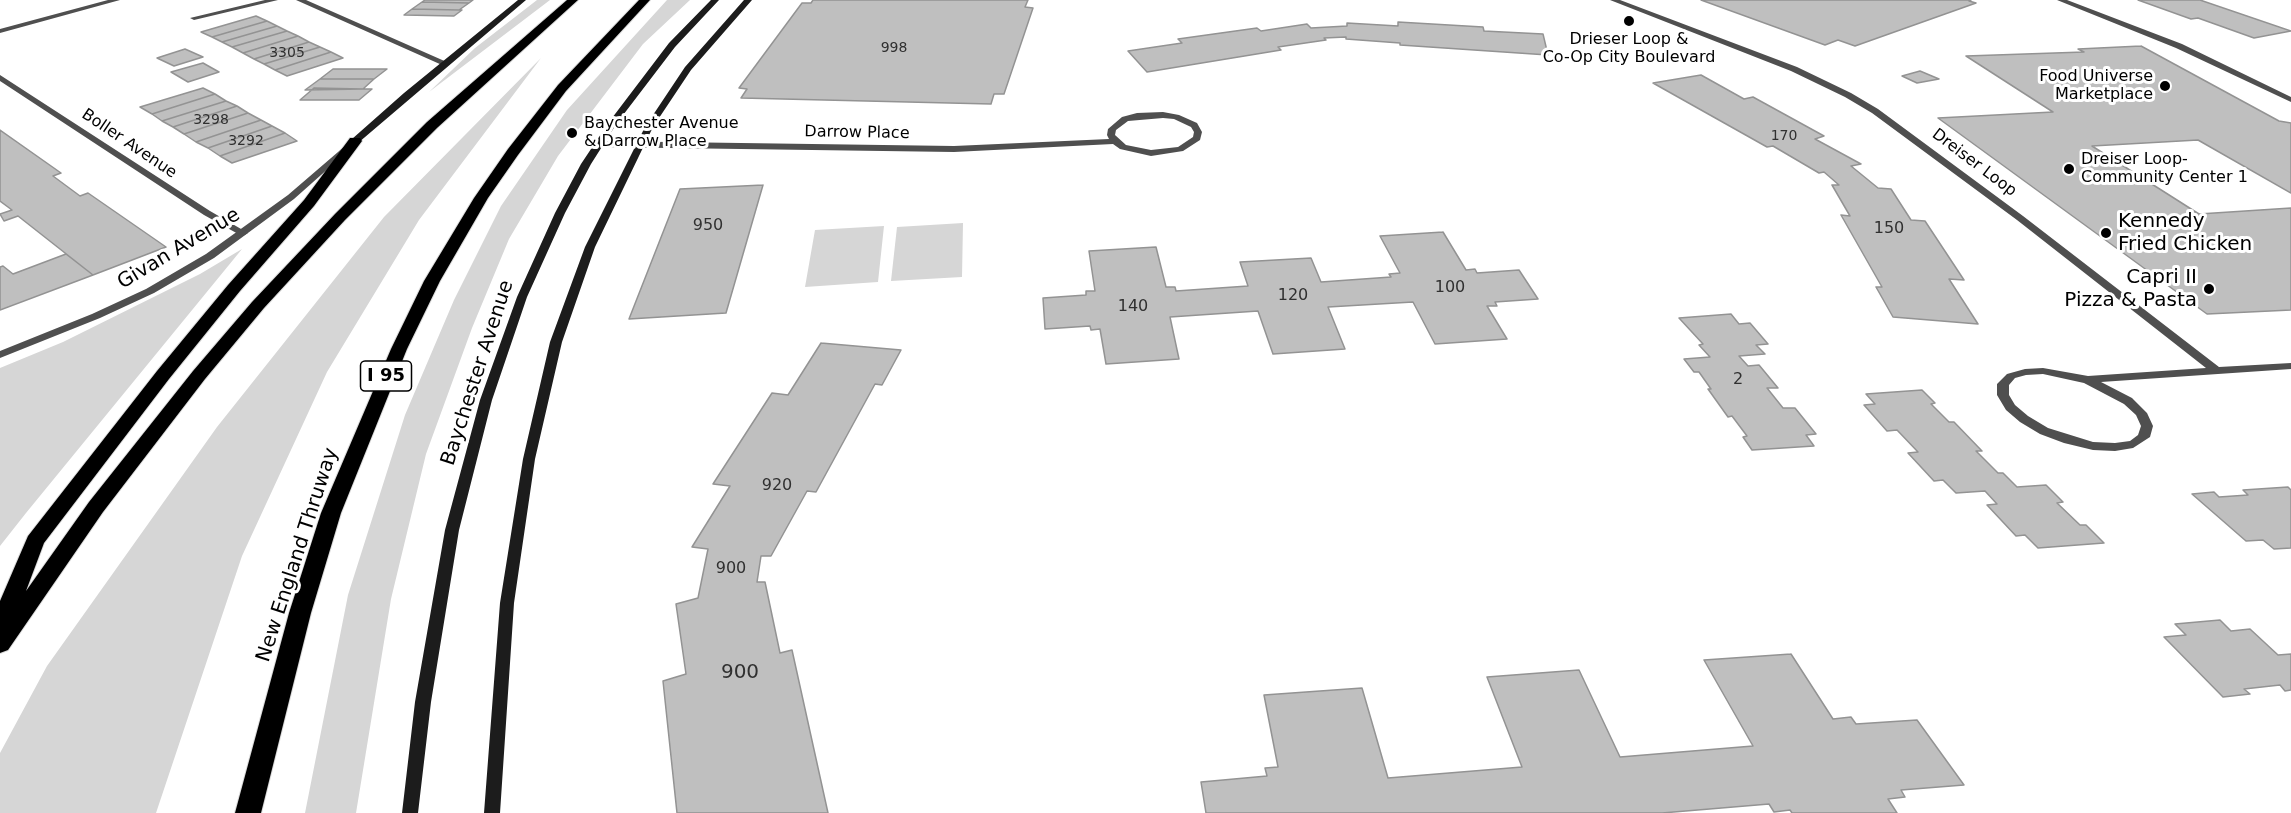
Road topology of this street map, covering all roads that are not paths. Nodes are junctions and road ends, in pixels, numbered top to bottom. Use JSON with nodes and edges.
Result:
{"nodes":[{"id":1,"x":116,"y":0,"type":"edge"},
{"id":2,"x":274,"y":0,"type":"edge"},
{"id":3,"x":300,"y":0,"type":"edge"},
{"id":4,"x":522,"y":0,"type":"edge"},
{"id":5,"x":573,"y":0,"type":"edge"},
{"id":6,"x":645,"y":0,"type":"edge"},
{"id":7,"x":716,"y":0,"type":"edge"},
{"id":8,"x":748,"y":0,"type":"edge"},
{"id":9,"x":1614,"y":0,"type":"edge"},
{"id":10,"x":2061,"y":0,"type":"edge"},
{"id":11,"x":194,"y":18,"type":"dead end"},
{"id":12,"x":0,"y":31,"type":"edge"},
{"id":13,"x":445,"y":63,"type":"junction"},
{"id":14,"x":0,"y":77,"type":"edge"},
{"id":15,"x":2291,"y":100,"type":"edge"},
{"id":16,"x":356,"y":141,"type":"junction"},
{"id":17,"x":1115,"y":141,"type":"junction"},
{"id":18,"x":599,"y":144,"type":"junction"},
{"id":19,"x":640,"y":144,"type":"junction"},
{"id":20,"x":243,"y":233,"type":"junction"},
{"id":21,"x":0,"y":355,"type":"edge"},
{"id":22,"x":2291,"y":366,"type":"edge"},
{"id":23,"x":2217,"y":371,"type":"junction"},
{"id":24,"x":2088,"y":380,"type":"junction"},
{"id":25,"x":0,"y":628,"type":"edge"},
{"id":26,"x":0,"y":644,"type":"edge"},
{"id":27,"x":248,"y":813,"type":"edge"},
{"id":28,"x":410,"y":813,"type":"edge"},
{"id":29,"x":492,"y":813,"type":"edge"}],
"edges":[{"from":1,"to":12,"type":"street"},
{"from":2,"to":11,"type":"street"},
{"from":3,"to":13,"type":"street"},
{"from":4,"to":13,"type":"main road"},
{"from":5,"to":26,"type":"highway"},
{"from":6,"to":27,"type":"highway","name":"New England Thruway","number":"I 95"},
{"from":7,"to":18,"type":"main road","name":"Baychester Avenue"},
{"from":8,"to":19,"type":"main road"},
{"from":9,"to":23,"type":"street","name":"Dreiser Loop"},
{"from":10,"to":15,"type":"street"},
{"from":13,"to":16,"type":"main road"},
{"from":14,"to":20,"type":"street","name":"Boller Avenue"},
{"from":16,"to":20,"type":"street","name":"Givan Avenue"},
{"from":16,"to":25,"type":"highway"},
{"from":17,"to":17,"type":"street","name":"Darrow Place"},
{"from":17,"to":19,"type":"street","name":"Darrow Place"},
{"from":18,"to":19,"type":"street","name":"Darrow Place"},
{"from":18,"to":28,"type":"main road","name":"Baychester Avenue"},
{"from":19,"to":29,"type":"main road"},
{"from":20,"to":21,"type":"street","name":"Givan Avenue"},
{"from":22,"to":23,"type":"street"},
{"from":23,"to":24,"type":"street"},
{"from":24,"to":24,"type":"street"}]}
